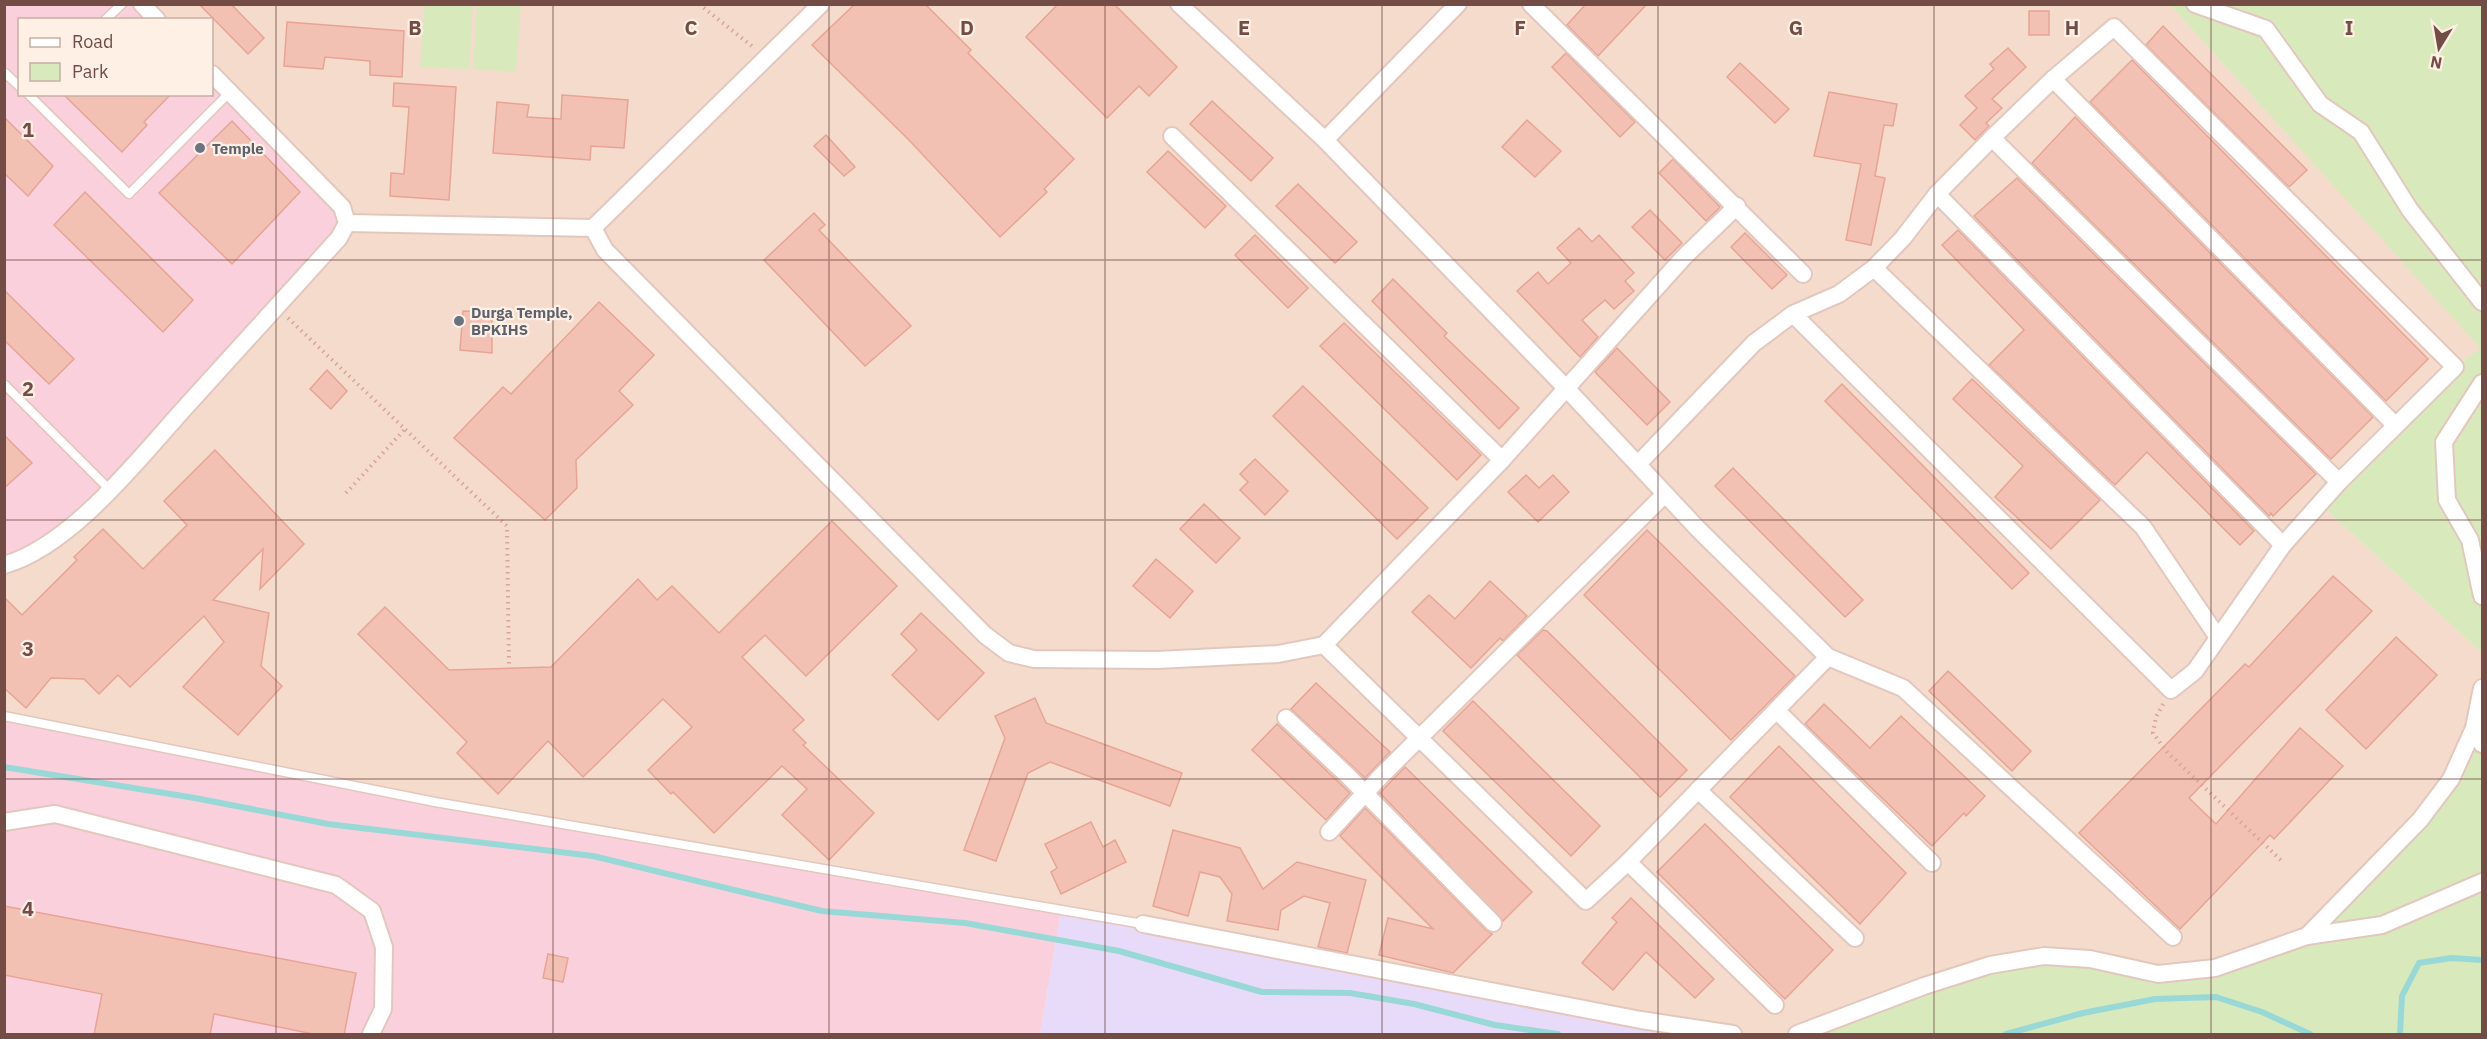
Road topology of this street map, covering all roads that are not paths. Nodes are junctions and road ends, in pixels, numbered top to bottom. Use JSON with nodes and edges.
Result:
{"nodes":[{"id":1,"x":122,"y":4,"type":"edge"},
{"id":2,"x":142,"y":4,"type":"edge"},
{"id":3,"x":821,"y":4,"type":"edge"},
{"id":4,"x":1179,"y":4,"type":"edge"},
{"id":5,"x":1458,"y":4,"type":"edge"},
{"id":6,"x":1531,"y":4,"type":"edge"},
{"id":7,"x":2195,"y":4,"type":"edge"},
{"id":8,"x":107,"y":18,"type":"edge"},
{"id":9,"x":155,"y":18,"type":"edge"},
{"id":10,"x":4,"y":72,"type":"edge"},
{"id":11,"x":213,"y":75,"type":"edge"},
{"id":12,"x":2053,"y":79,"type":"junction"},
{"id":13,"x":18,"y":85,"type":"edge"},
{"id":14,"x":230,"y":92,"type":"junction"},
{"id":15,"x":29,"y":96,"type":"edge"},
{"id":16,"x":1172,"y":136,"type":"dead end"},
{"id":17,"x":1992,"y":138,"type":"junction"},
{"id":18,"x":1325,"y":140,"type":"junction"},
{"id":19,"x":1937,"y":194,"type":"junction"},
{"id":20,"x":1737,"y":206,"type":"junction"},
{"id":21,"x":347,"y":223,"type":"junction"},
{"id":22,"x":593,"y":228,"type":"junction"},
{"id":23,"x":1874,"y":268,"type":"junction"},
{"id":24,"x":1803,"y":274,"type":"dead end"},
{"id":25,"x":2482,"y":302,"type":"edge"},
{"id":26,"x":1793,"y":314,"type":"junction"},
{"id":27,"x":2482,"y":383,"type":"edge"},
{"id":28,"x":4,"y":384,"type":"edge"},
{"id":29,"x":1566,"y":388,"type":"junction"},
{"id":30,"x":2395,"y":425,"type":"junction"},
{"id":31,"x":1502,"y":460,"type":"junction"},
{"id":32,"x":1638,"y":464,"type":"junction"},
{"id":33,"x":2339,"y":482,"type":"junction"},
{"id":34,"x":110,"y":490,"type":"junction"},
{"id":35,"x":1665,"y":494,"type":"junction"},
{"id":36,"x":2283,"y":545,"type":"junction"},
{"id":37,"x":4,"y":565,"type":"edge"},
{"id":38,"x":2482,"y":596,"type":"edge"},
{"id":39,"x":2217,"y":636,"type":"junction"},
{"id":40,"x":1324,"y":645,"type":"junction"},
{"id":41,"x":1828,"y":657,"type":"junction"},
{"id":42,"x":2482,"y":688,"type":"edge"},
{"id":43,"x":1777,"y":711,"type":"junction"},
{"id":44,"x":4,"y":716,"type":"edge"},
{"id":45,"x":1286,"y":718,"type":"dead end"},
{"id":46,"x":2474,"y":728,"type":"junction"},
{"id":47,"x":1420,"y":737,"type":"junction"},
{"id":48,"x":2482,"y":744,"type":"edge"},
{"id":49,"x":1698,"y":790,"type":"junction"},
{"id":50,"x":1364,"y":794,"type":"junction"},
{"id":51,"x":4,"y":822,"type":"edge"},
{"id":52,"x":1329,"y":832,"type":"dead end"},
{"id":53,"x":1628,"y":862,"type":"junction"},
{"id":54,"x":1932,"y":863,"type":"dead end"},
{"id":55,"x":2482,"y":882,"type":"edge"},
{"id":56,"x":1493,"y":923,"type":"dead end"},
{"id":57,"x":1143,"y":924,"type":"joint"},
{"id":58,"x":2307,"y":936,"type":"junction"},
{"id":59,"x":1855,"y":938,"type":"dead end"},
{"id":60,"x":2173,"y":938,"type":"dead end"},
{"id":61,"x":1775,"y":1005,"type":"dead end"},
{"id":62,"x":371,"y":1035,"type":"edge"},
{"id":63,"x":1733,"y":1035,"type":"edge"},
{"id":64,"x":1797,"y":1035,"type":"edge"}],
"edges":[{"from":1,"to":8,"type":"lane"},
{"from":2,"to":9,"type":"street"},
{"from":3,"to":22,"type":"street"},
{"from":4,"to":18,"type":"street"},
{"from":5,"to":18,"type":"street"},
{"from":6,"to":20,"type":"street"},
{"from":7,"to":25,"type":"street"},
{"from":10,"to":13,"type":"lane"},
{"from":11,"to":14,"type":"street"},
{"from":12,"to":17,"type":"street"},
{"from":12,"to":30,"type":"street"},
{"from":12,"to":30,"type":"street"},
{"from":14,"to":15,"type":"lane"},
{"from":14,"to":21,"type":"street"},
{"from":16,"to":31,"type":"street"},
{"from":17,"to":19,"type":"street"},
{"from":17,"to":33,"type":"street"},
{"from":18,"to":29,"type":"street"},
{"from":19,"to":23,"type":"street"},
{"from":19,"to":36,"type":"street"},
{"from":20,"to":24,"type":"street"},
{"from":20,"to":29,"type":"street"},
{"from":21,"to":22,"type":"street"},
{"from":21,"to":34,"type":"street"},
{"from":22,"to":40,"type":"street"},
{"from":23,"to":26,"type":"street"},
{"from":23,"to":39,"type":"street"},
{"from":26,"to":32,"type":"street"},
{"from":26,"to":39,"type":"street"},
{"from":27,"to":38,"type":"street"},
{"from":28,"to":34,"type":"lane"},
{"from":29,"to":31,"type":"street"},
{"from":29,"to":32,"type":"street"},
{"from":30,"to":33,"type":"street"},
{"from":31,"to":40,"type":"street"},
{"from":32,"to":35,"type":"street"},
{"from":33,"to":36,"type":"street"},
{"from":34,"to":37,"type":"street"},
{"from":35,"to":41,"type":"street"},
{"from":35,"to":47,"type":"street"},
{"from":36,"to":39,"type":"street"},
{"from":40,"to":47,"type":"street"},
{"from":41,"to":43,"type":"street"},
{"from":41,"to":60,"type":"street"},
{"from":42,"to":46,"type":"street"},
{"from":43,"to":49,"type":"street"},
{"from":43,"to":54,"type":"street"},
{"from":44,"to":57,"type":"lane"},
{"from":45,"to":50,"type":"street"},
{"from":46,"to":48,"type":"street"},
{"from":46,"to":58,"type":"street"},
{"from":47,"to":50,"type":"street"},
{"from":47,"to":53,"type":"street"},
{"from":49,"to":53,"type":"street"},
{"from":49,"to":59,"type":"street"},
{"from":50,"to":52,"type":"street"},
{"from":50,"to":56,"type":"street"},
{"from":51,"to":62,"type":"street"},
{"from":53,"to":61,"type":"street"},
{"from":55,"to":58,"type":"street"},
{"from":57,"to":63,"type":"street"},
{"from":58,"to":64,"type":"street"}]}
